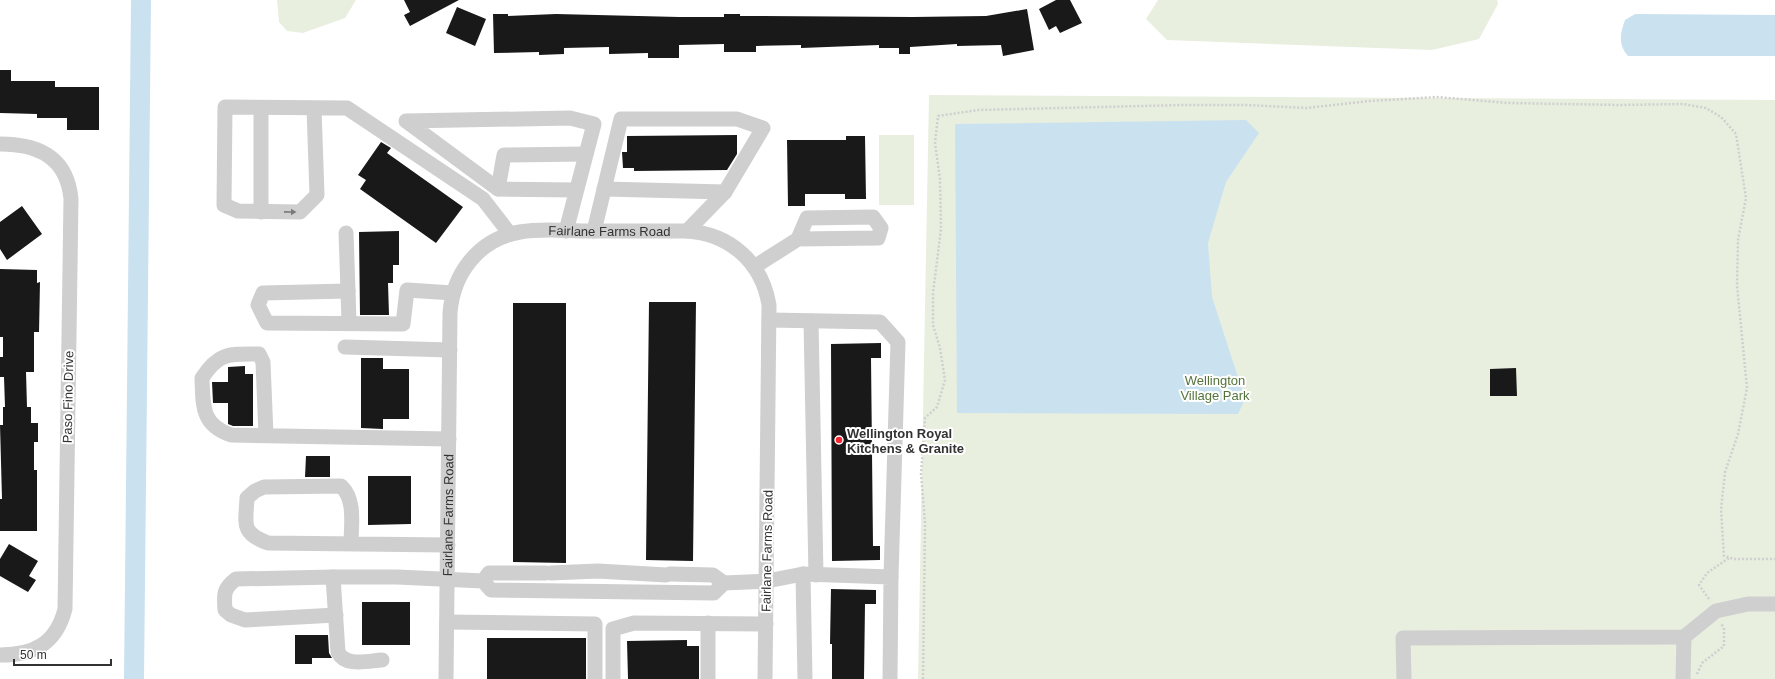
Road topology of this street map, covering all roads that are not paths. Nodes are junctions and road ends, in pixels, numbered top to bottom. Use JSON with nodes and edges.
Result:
{"nodes":[{"id":1,"x":261,"y":108,"type":"junction"},
{"id":2,"x":314,"y":108,"type":"junction"},
{"id":3,"x":0,"y":144,"type":"edge"},
{"id":4,"x":586,"y":154,"type":"junction"},
{"id":5,"x":498,"y":189,"type":"junction"},
{"id":6,"x":604,"y":189,"type":"junction"},
{"id":7,"x":576,"y":190,"type":"junction"},
{"id":8,"x":725,"y":192,"type":"junction"},
{"id":9,"x":261,"y":212,"type":"junction"},
{"id":10,"x":566,"y":231,"type":"junction"},
{"id":11,"x":594,"y":231,"type":"junction"},
{"id":12,"x":687,"y":231,"type":"junction"},
{"id":13,"x":346,"y":233,"type":"dead end"},
{"id":14,"x":510,"y":234,"type":"junction"},
{"id":15,"x":798,"y":239,"type":"junction"},
{"id":16,"x":754,"y":267,"type":"junction"},
{"id":17,"x":348,"y":291,"type":"junction"},
{"id":18,"x":453,"y":293,"type":"junction"},
{"id":19,"x":769,"y":320,"type":"junction"},
{"id":20,"x":811,"y":321,"type":"junction"},
{"id":21,"x":349,"y":323,"type":"junction"},
{"id":22,"x":345,"y":347,"type":"dead end"},
{"id":23,"x":450,"y":350,"type":"junction"},
{"id":24,"x":266,"y":435,"type":"junction"},
{"id":25,"x":449,"y":439,"type":"junction"},
{"id":26,"x":351,"y":544,"type":"junction"},
{"id":27,"x":448,"y":545,"type":"junction"},
{"id":28,"x":809,"y":575,"type":"junction"},
{"id":29,"x":333,"y":577,"type":"junction"},
{"id":30,"x":891,"y":577,"type":"junction"},
{"id":31,"x":447,"y":580,"type":"junction"},
{"id":32,"x":483,"y":581,"type":"junction"},
{"id":33,"x":766,"y":581,"type":"junction"},
{"id":34,"x":724,"y":583,"type":"junction"},
{"id":35,"x":1775,"y":604,"type":"edge"},
{"id":36,"x":336,"y":615,"type":"junction"},
{"id":37,"x":447,"y":622,"type":"junction"},
{"id":38,"x":708,"y":623,"type":"junction"},
{"id":39,"x":766,"y":624,"type":"junction"},
{"id":40,"x":1684,"y":637,"type":"junction"},
{"id":41,"x":0,"y":654,"type":"edge"},
{"id":42,"x":382,"y":660,"type":"dead end"},
{"id":43,"x":446,"y":679,"type":"edge"},
{"id":44,"x":595,"y":679,"type":"edge"},
{"id":45,"x":613,"y":679,"type":"edge"},
{"id":46,"x":708,"y":679,"type":"edge"},
{"id":47,"x":766,"y":679,"type":"edge"},
{"id":48,"x":805,"y":679,"type":"edge"},
{"id":49,"x":890,"y":679,"type":"edge"},
{"id":50,"x":1404,"y":679,"type":"edge"},
{"id":51,"x":1683,"y":679,"type":"edge"}],
"edges":[{"from":1,"to":2,"type":"street"},
{"from":1,"to":9,"type":"street"},
{"from":1,"to":9,"type":"street"},
{"from":9,"to":2,"type":"street","one_way":true},
{"from":2,"to":14,"type":"street"},
{"from":3,"to":41,"type":"street","name":"Paso Fino Drive"},
{"from":4,"to":5,"type":"street"},
{"from":4,"to":5,"type":"street"},
{"from":4,"to":7,"type":"street"},
{"from":5,"to":7,"type":"street"},
{"from":6,"to":8,"type":"street"},
{"from":6,"to":8,"type":"street"},
{"from":6,"to":11,"type":"street"},
{"from":7,"to":10,"type":"street"},
{"from":8,"to":12,"type":"street"},
{"from":10,"to":11,"type":"street","name":"Fairlane Farms Road"},
{"from":10,"to":14,"type":"street","name":"Fairlane Farms Road"},
{"from":11,"to":12,"type":"street","name":"Fairlane Farms Road"},
{"from":12,"to":16,"type":"street","name":"Fairlane Farms Road"},
{"from":13,"to":17,"type":"street"},
{"from":14,"to":18,"type":"street","name":"Fairlane Farms Road"},
{"from":15,"to":15,"type":"street"},
{"from":15,"to":16,"type":"street"},
{"from":16,"to":19,"type":"street","name":"Fairlane Farms Road"},
{"from":17,"to":21,"type":"street"},
{"from":17,"to":21,"type":"street"},
{"from":18,"to":21,"type":"street"},
{"from":18,"to":23,"type":"street","name":"Fairlane Farms Road"},
{"from":19,"to":20,"type":"street"},
{"from":19,"to":33,"type":"street","name":"Fairlane Farms Road"},
{"from":20,"to":28,"type":"street"},
{"from":20,"to":30,"type":"street"},
{"from":22,"to":23,"type":"street"},
{"from":23,"to":25,"type":"street","name":"Fairlane Farms Road"},
{"from":24,"to":24,"type":"street"},
{"from":24,"to":25,"type":"street"},
{"from":25,"to":27,"type":"street","name":"Fairlane Farms Road"},
{"from":26,"to":26,"type":"street"},
{"from":26,"to":27,"type":"street"},
{"from":27,"to":31,"type":"street","name":"Fairlane Farms Road"},
{"from":28,"to":30,"type":"street"},
{"from":28,"to":33,"type":"street"},
{"from":28,"to":48,"type":"street"},
{"from":29,"to":31,"type":"street"},
{"from":29,"to":36,"type":"street"},
{"from":29,"to":36,"type":"street"},
{"from":30,"to":49,"type":"street"},
{"from":31,"to":32,"type":"street"},
{"from":31,"to":37,"type":"street","name":"Fairlane Farms Road"},
{"from":32,"to":34,"type":"street"},
{"from":32,"to":34,"type":"street"},
{"from":33,"to":34,"type":"street"},
{"from":33,"to":39,"type":"street","name":"Fairlane Farms Road"},
{"from":35,"to":40,"type":"street"},
{"from":36,"to":42,"type":"street"},
{"from":37,"to":43,"type":"street","name":"Fairlane Farms Road"},
{"from":37,"to":44,"type":"street"},
{"from":38,"to":39,"type":"street"},
{"from":38,"to":45,"type":"street"},
{"from":38,"to":46,"type":"street"},
{"from":39,"to":47,"type":"street","name":"Fairlane Farms Road"},
{"from":40,"to":50,"type":"street"},
{"from":40,"to":51,"type":"street"}]}
